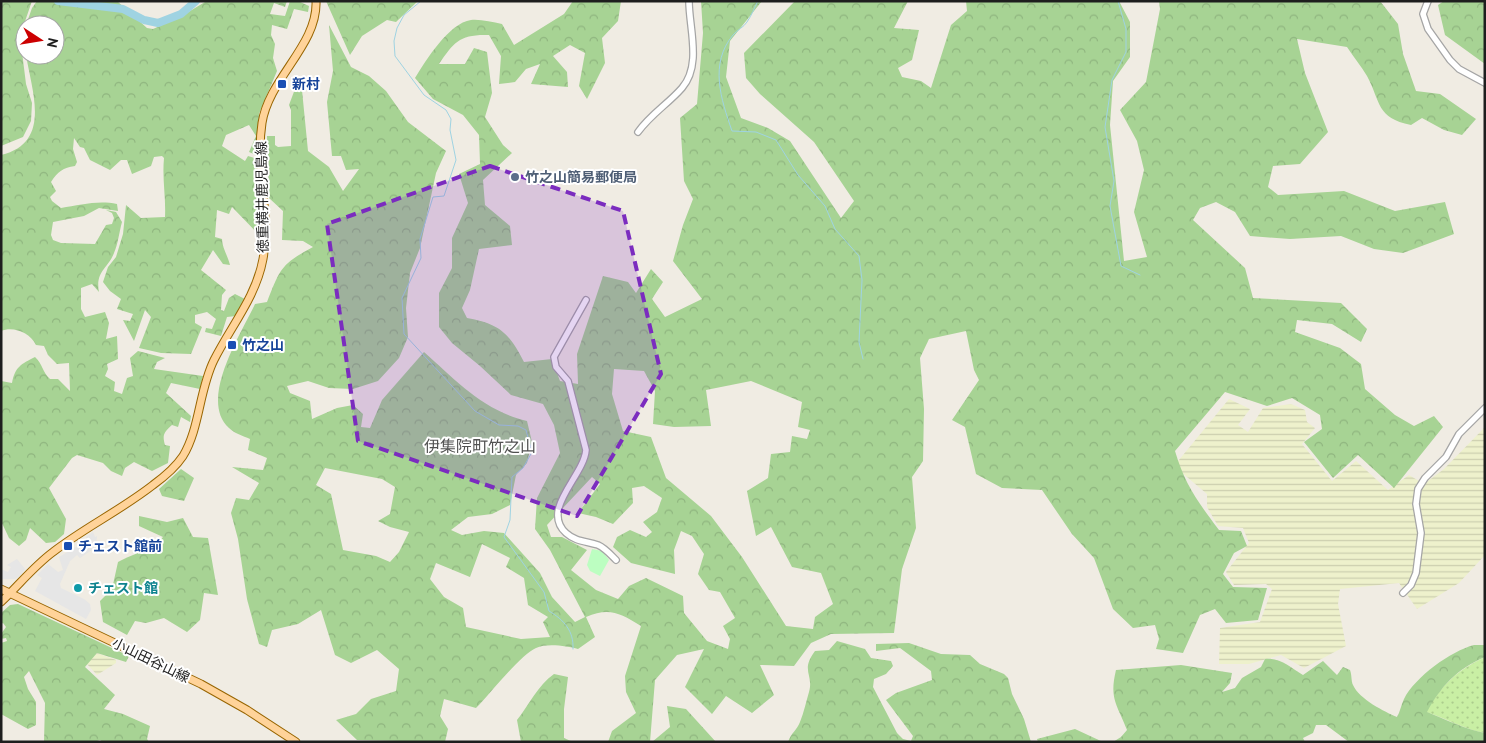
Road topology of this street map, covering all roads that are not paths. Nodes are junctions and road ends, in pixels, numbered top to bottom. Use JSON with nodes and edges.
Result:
{"nodes":[{"id":1,"x":316,"y":1,"type":"edge"},
{"id":2,"x":689,"y":1,"type":"edge"},
{"id":3,"x":1428,"y":1,"type":"edge"},
{"id":4,"x":1485,"y":83,"type":"edge"},
{"id":5,"x":638,"y":132,"type":"dead end"},
{"id":6,"x":586,"y":300,"type":"dead end"},
{"id":7,"x":1485,"y":408,"type":"edge"},
{"id":8,"x":616,"y":560,"type":"dead end"},
{"id":9,"x":1,"y":589,"type":"edge"},
{"id":10,"x":1403,"y":592,"type":"dead end"},
{"id":11,"x":10,"y":593,"type":"junction"},
{"id":12,"x":1,"y":602,"type":"edge"},
{"id":13,"x":296,"y":742,"type":"edge"}],
"edges":[{"from":1,"to":11,"type":"main road","name":"徳重横井鹿児島線"},
{"from":2,"to":5,"type":"street"},
{"from":3,"to":4,"type":"street"},
{"from":6,"to":8,"type":"street"},
{"from":7,"to":10,"type":"street"},
{"from":9,"to":11,"type":"main road","name":"小山田谷山線"},
{"from":11,"to":12,"type":"main road","name":"徳重横井鹿児島線"},
{"from":11,"to":13,"type":"main road","name":"小山田谷山線"}]}
